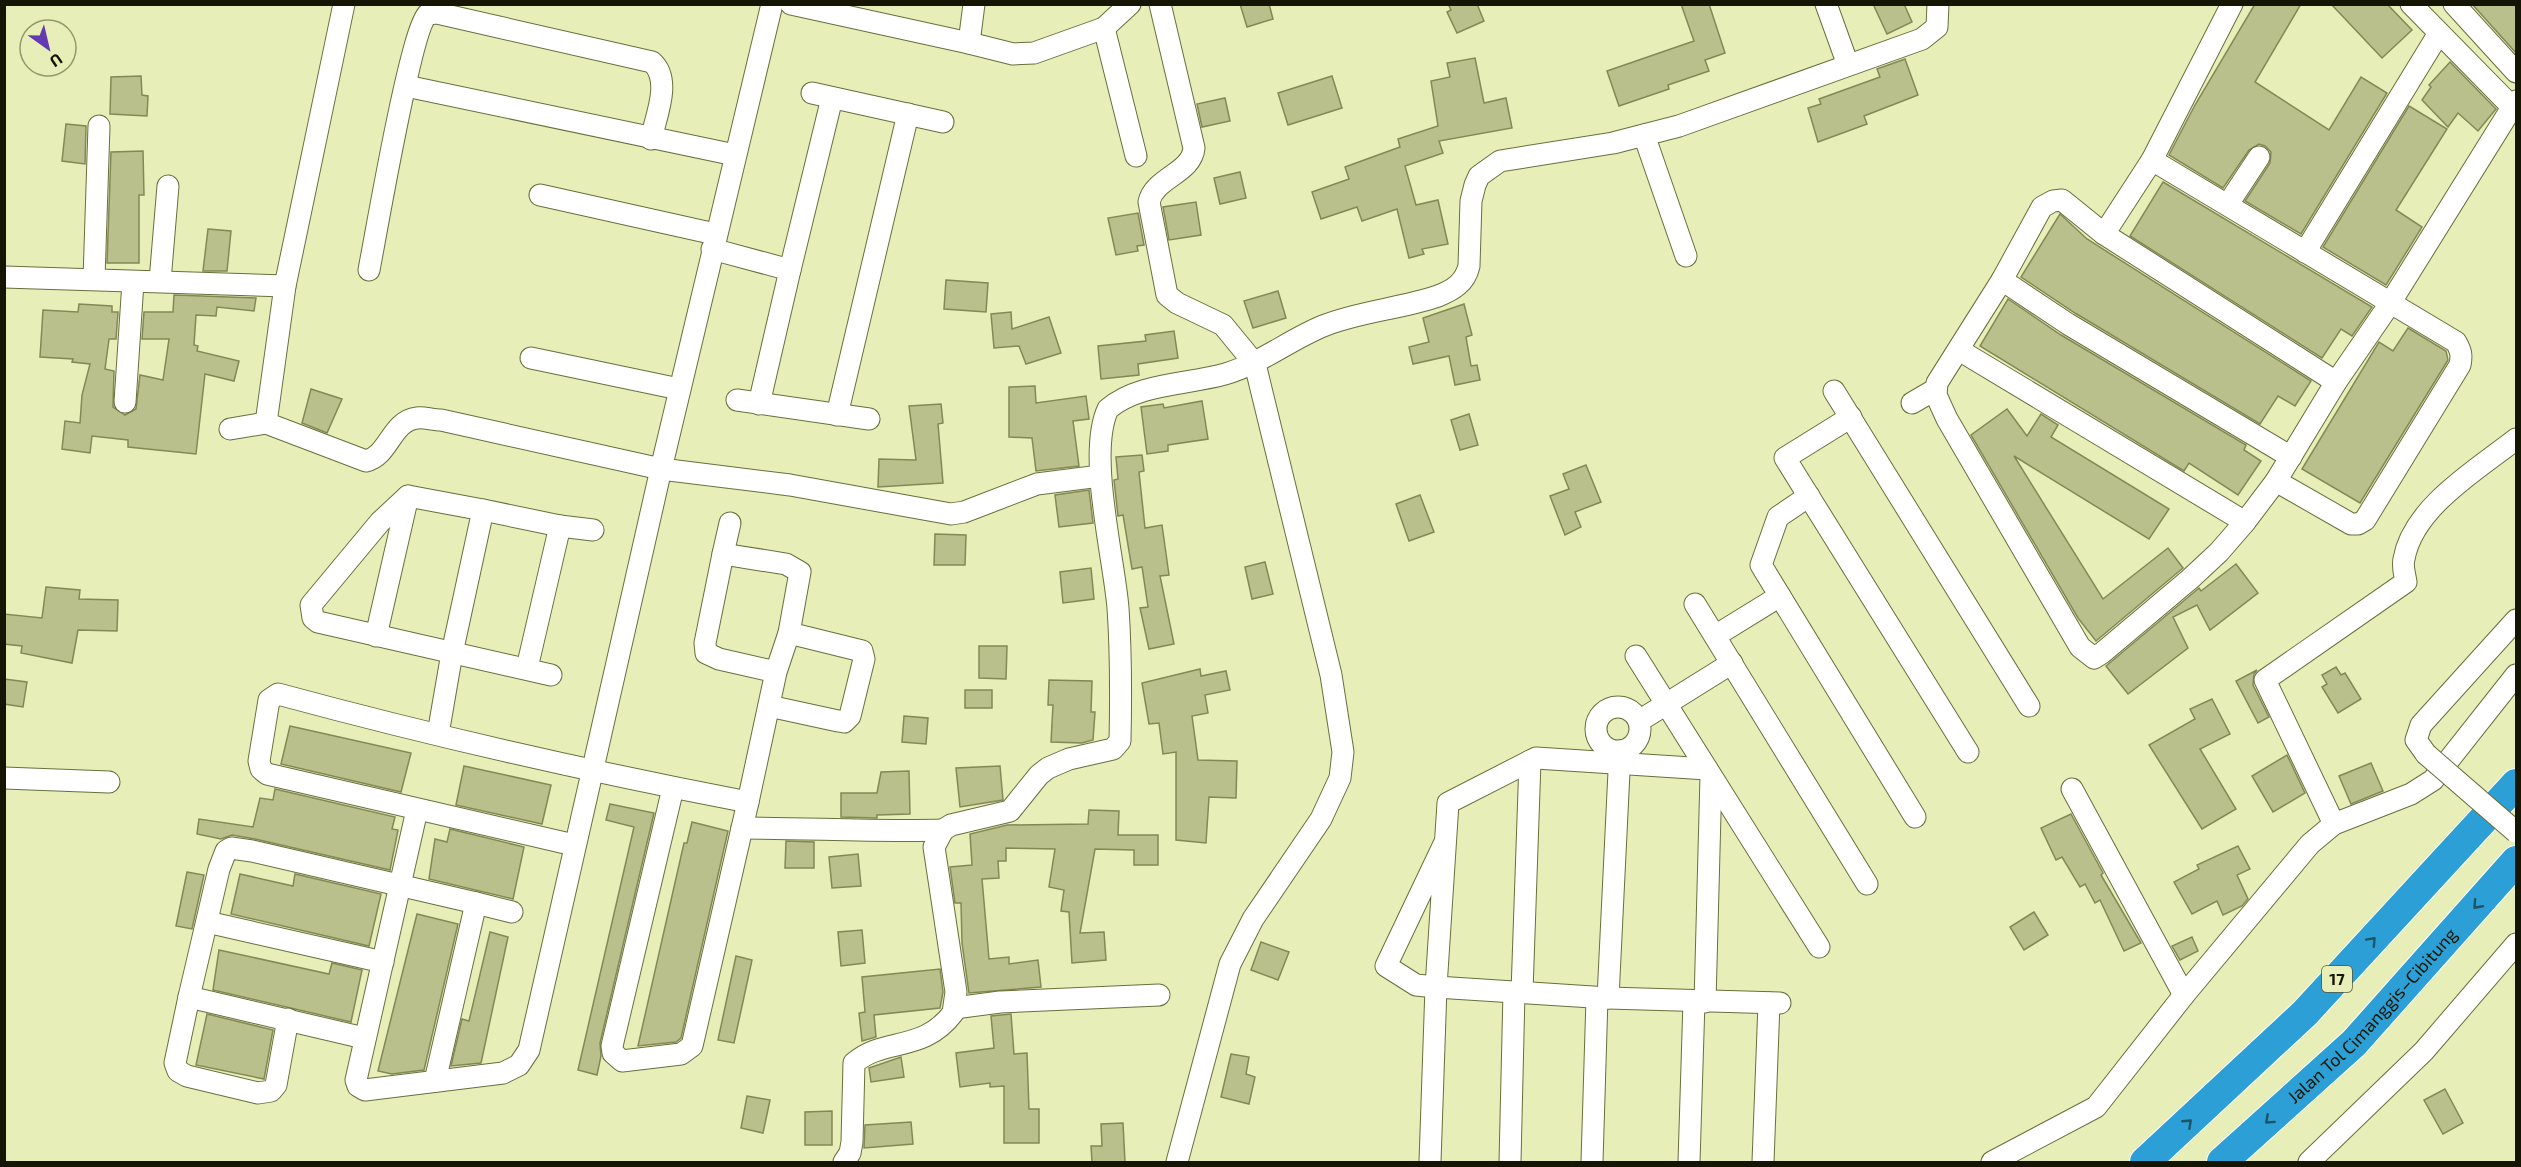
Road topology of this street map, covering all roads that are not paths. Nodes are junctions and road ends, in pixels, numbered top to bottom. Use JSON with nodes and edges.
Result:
{"nodes":[{"id":1,"x":344,"y":4,"type":"edge"},
{"id":2,"x":771,"y":4,"type":"edge"},
{"id":3,"x":791,"y":4,"type":"edge"},
{"id":4,"x":974,"y":4,"type":"edge"},
{"id":5,"x":1130,"y":4,"type":"edge"},
{"id":6,"x":1160,"y":4,"type":"edge"},
{"id":7,"x":1826,"y":4,"type":"edge"},
{"id":8,"x":1938,"y":4,"type":"edge"},
{"id":9,"x":2232,"y":4,"type":"edge"},
{"id":10,"x":2411,"y":4,"type":"edge"},
{"id":11,"x":2454,"y":4,"type":"edge"},
{"id":12,"x":1104,"y":28,"type":"junction"},
{"id":13,"x":2439,"y":33,"type":"junction"},
{"id":14,"x":969,"y":43,"type":"junction"},
{"id":15,"x":1848,"y":65,"type":"junction"},
{"id":16,"x":2517,"y":72,"type":"edge"},
{"id":17,"x":406,"y":86,"type":"junction"},
{"id":18,"x":2515,"y":108,"type":"edge"},
{"id":19,"x":908,"y":114,"type":"junction"},
{"id":20,"x":943,"y":122,"type":"dead end"},
{"id":21,"x":99,"y":126,"type":"dead end"},
{"id":22,"x":1644,"y":135,"type":"junction"},
{"id":23,"x":651,"y":139,"type":"junction"},
{"id":24,"x":735,"y":155,"type":"junction"},
{"id":25,"x":1136,"y":156,"type":"dead end"},
{"id":26,"x":2259,"y":157,"type":"dead end"},
{"id":27,"x":2152,"y":160,"type":"junction"},
{"id":28,"x":168,"y":186,"type":"dead end"},
{"id":29,"x":540,"y":195,"type":"dead end"},
{"id":30,"x":2228,"y":204,"type":"junction"},
{"id":31,"x":2104,"y":234,"type":"junction"},
{"id":32,"x":714,"y":241,"type":"junction"},
{"id":33,"x":2305,"y":252,"type":"junction"},
{"id":34,"x":1686,"y":256,"type":"dead end"},
{"id":35,"x":369,"y":270,"type":"dead end"},
{"id":36,"x":790,"y":270,"type":"junction"},
{"id":37,"x":4,"y":277,"type":"edge"},
{"id":38,"x":94,"y":279,"type":"junction"},
{"id":39,"x":2002,"y":280,"type":"junction"},
{"id":40,"x":160,"y":281,"type":"junction"},
{"id":41,"x":133,"y":282,"type":"junction"},
{"id":42,"x":285,"y":286,"type":"junction"},
{"id":43,"x":2389,"y":304,"type":"junction"},
{"id":44,"x":1959,"y":350,"type":"junction"},
{"id":45,"x":531,"y":358,"type":"dead end"},
{"id":46,"x":1255,"y":364,"type":"junction"},
{"id":47,"x":2336,"y":382,"type":"junction"},
{"id":48,"x":680,"y":389,"type":"junction"},
{"id":49,"x":1936,"y":389,"type":"junction"},
{"id":50,"x":1834,"y":391,"type":"dead end"},
{"id":51,"x":737,"y":400,"type":"dead end"},
{"id":52,"x":125,"y":402,"type":"dead end"},
{"id":53,"x":1912,"y":403,"type":"dead end"},
{"id":54,"x":759,"y":404,"type":"junction"},
{"id":55,"x":837,"y":415,"type":"junction"},
{"id":56,"x":1851,"y":417,"type":"junction"},
{"id":57,"x":869,"y":419,"type":"dead end"},
{"id":58,"x":266,"y":423,"type":"junction"},
{"id":59,"x":230,"y":429,"type":"dead end"},
{"id":60,"x":2517,"y":439,"type":"edge"},
{"id":61,"x":2290,"y":457,"type":"junction"},
{"id":62,"x":661,"y":469,"type":"junction"},
{"id":63,"x":1100,"y":476,"type":"junction"},
{"id":64,"x":2276,"y":481,"type":"junction"},
{"id":65,"x":408,"y":496,"type":"junction"},
{"id":66,"x":1809,"y":496,"type":"junction"},
{"id":67,"x":483,"y":510,"type":"junction"},
{"id":68,"x":2245,"y":522,"type":"junction"},
{"id":69,"x":730,"y":523,"type":"dead end"},
{"id":70,"x":560,"y":526,"type":"junction"},
{"id":71,"x":593,"y":531,"type":"dead end"},
{"id":72,"x":723,"y":554,"type":"junction"},
{"id":73,"x":1780,"y":596,"type":"junction"},
{"id":74,"x":1695,"y":604,"type":"dead end"},
{"id":75,"x":2517,"y":620,"type":"edge"},
{"id":76,"x":789,"y":633,"type":"junction"},
{"id":77,"x":376,"y":636,"type":"junction"},
{"id":78,"x":1715,"y":636,"type":"junction"},
{"id":79,"x":452,"y":653,"type":"junction"},
{"id":80,"x":1636,"y":656,"type":"dead end"},
{"id":81,"x":1732,"y":663,"type":"junction"},
{"id":82,"x":526,"y":668,"type":"junction"},
{"id":83,"x":776,"y":672,"type":"junction"},
{"id":84,"x":551,"y":675,"type":"dead end"},
{"id":85,"x":2517,"y":675,"type":"edge"},
{"id":86,"x":1666,"y":704,"type":"junction"},
{"id":87,"x":769,"y":706,"type":"junction"},
{"id":88,"x":2029,"y":706,"type":"dead end"},
{"id":89,"x":1639,"y":721,"type":"junction"},
{"id":90,"x":438,"y":734,"type":"junction"},
{"id":91,"x":1968,"y":752,"type":"dead end"},
{"id":92,"x":1620,"y":757,"type":"junction"},
{"id":93,"x":1530,"y":760,"type":"junction"},
{"id":94,"x":593,"y":769,"type":"junction"},
{"id":95,"x":1709,"y":772,"type":"junction"},
{"id":96,"x":4,"y":778,"type":"edge"},
{"id":97,"x":109,"y":782,"type":"dead end"},
{"id":98,"x":2517,"y":784,"type":"edge"},
{"id":99,"x":673,"y":788,"type":"junction"},
{"id":100,"x":2072,"y":789,"type":"dead end"},
{"id":101,"x":748,"y":802,"type":"junction"},
{"id":102,"x":417,"y":810,"type":"junction"},
{"id":103,"x":1915,"y":817,"type":"dead end"},
{"id":104,"x":2334,"y":824,"type":"junction"},
{"id":105,"x":742,"y":828,"type":"junction"},
{"id":106,"x":942,"y":830,"type":"junction"},
{"id":107,"x":2517,"y":832,"type":"edge"},
{"id":108,"x":1445,"y":842,"type":"junction"},
{"id":109,"x":574,"y":845,"type":"junction"},
{"id":110,"x":2517,"y":861,"type":"edge"},
{"id":111,"x":1867,"y":884,"type":"dead end"},
{"id":112,"x":400,"y":885,"type":"junction"},
{"id":113,"x":476,"y":903,"type":"junction"},
{"id":114,"x":512,"y":912,"type":"dead end"},
{"id":115,"x":207,"y":922,"type":"junction"},
{"id":116,"x":2517,"y":944,"type":"edge"},
{"id":117,"x":1819,"y":947,"type":"dead end"},
{"id":118,"x":383,"y":962,"type":"junction"},
{"id":119,"x":1436,"y":987,"type":"junction"},
{"id":120,"x":1518,"y":992,"type":"junction"},
{"id":121,"x":1159,"y":995,"type":"dead end"},
{"id":122,"x":2184,"y":995,"type":"junction"},
{"id":123,"x":189,"y":997,"type":"junction"},
{"id":124,"x":1602,"y":998,"type":"junction"},
{"id":125,"x":1700,"y":1001,"type":"junction"},
{"id":126,"x":955,"y":1008,"type":"junction"},
{"id":127,"x":288,"y":1019,"type":"junction"},
{"id":128,"x":364,"y":1038,"type":"junction"},
{"id":129,"x":435,"y":1081,"type":"junction"},
{"id":130,"x":844,"y":1162,"type":"edge"},
{"id":131,"x":1177,"y":1162,"type":"edge"},
{"id":132,"x":1430,"y":1162,"type":"edge"},
{"id":133,"x":1510,"y":1162,"type":"edge"},
{"id":134,"x":1592,"y":1162,"type":"edge"},
{"id":135,"x":1689,"y":1162,"type":"edge"},
{"id":136,"x":1763,"y":1162,"type":"edge"},
{"id":137,"x":1992,"y":1162,"type":"edge"},
{"id":138,"x":2145,"y":1162,"type":"edge"},
{"id":139,"x":2222,"y":1162,"type":"edge"},
{"id":140,"x":2309,"y":1162,"type":"edge"}],
"edges":[{"from":1,"to":42,"type":"street"},
{"from":2,"to":24,"type":"street"},
{"from":3,"to":14,"type":"street"},
{"from":4,"to":14,"type":"street"},
{"from":5,"to":12,"type":"street"},
{"from":6,"to":46,"type":"street"},
{"from":7,"to":15,"type":"street"},
{"from":8,"to":15,"type":"street"},
{"from":9,"to":27,"type":"street"},
{"from":10,"to":13,"type":"street"},
{"from":11,"to":16,"type":"street"},
{"from":12,"to":14,"type":"street"},
{"from":12,"to":25,"type":"street"},
{"from":13,"to":18,"type":"street"},
{"from":13,"to":33,"type":"street"},
{"from":15,"to":22,"type":"street"},
{"from":17,"to":23,"type":"street"},
{"from":17,"to":23,"type":"street"},
{"from":17,"to":35,"type":"street"},
{"from":18,"to":43,"type":"street"},
{"from":19,"to":20,"type":"street"},
{"from":19,"to":36,"type":"street"},
{"from":19,"to":55,"type":"street"},
{"from":21,"to":38,"type":"street"},
{"from":22,"to":34,"type":"street"},
{"from":22,"to":46,"type":"street"},
{"from":23,"to":24,"type":"street"},
{"from":24,"to":32,"type":"street"},
{"from":26,"to":30,"type":"street"},
{"from":27,"to":30,"type":"street"},
{"from":27,"to":31,"type":"street"},
{"from":28,"to":40,"type":"street"},
{"from":29,"to":32,"type":"street"},
{"from":30,"to":33,"type":"street"},
{"from":31,"to":39,"type":"street"},
{"from":31,"to":47,"type":"street"},
{"from":32,"to":36,"type":"street"},
{"from":32,"to":48,"type":"street"},
{"from":33,"to":43,"type":"street"},
{"from":36,"to":54,"type":"street"},
{"from":37,"to":38,"type":"street"},
{"from":38,"to":41,"type":"street"},
{"from":39,"to":44,"type":"street"},
{"from":39,"to":61,"type":"street"},
{"from":40,"to":41,"type":"street"},
{"from":40,"to":42,"type":"street"},
{"from":41,"to":52,"type":"street"},
{"from":42,"to":58,"type":"street"},
{"from":43,"to":47,"type":"street"},
{"from":43,"to":64,"type":"street"},
{"from":44,"to":49,"type":"street"},
{"from":44,"to":68,"type":"street"},
{"from":45,"to":48,"type":"street"},
{"from":46,"to":63,"type":"street"},
{"from":46,"to":131,"type":"street"},
{"from":47,"to":61,"type":"street"},
{"from":48,"to":62,"type":"street"},
{"from":49,"to":53,"type":"street"},
{"from":49,"to":68,"type":"street"},
{"from":50,"to":56,"type":"street"},
{"from":51,"to":54,"type":"street"},
{"from":54,"to":55,"type":"street"},
{"from":55,"to":57,"type":"street"},
{"from":56,"to":66,"type":"street"},
{"from":56,"to":88,"type":"street"},
{"from":58,"to":59,"type":"street"},
{"from":58,"to":62,"type":"street"},
{"from":60,"to":104,"type":"street"},
{"from":61,"to":64,"type":"street"},
{"from":62,"to":63,"type":"street"},
{"from":62,"to":94,"type":"street"},
{"from":63,"to":106,"type":"street"},
{"from":64,"to":68,"type":"street"},
{"from":65,"to":67,"type":"street"},
{"from":65,"to":77,"type":"street"},
{"from":65,"to":77,"type":"street"},
{"from":66,"to":73,"type":"street"},
{"from":66,"to":91,"type":"street"},
{"from":67,"to":70,"type":"street"},
{"from":67,"to":79,"type":"street"},
{"from":69,"to":72,"type":"street"},
{"from":70,"to":71,"type":"street"},
{"from":70,"to":82,"type":"street"},
{"from":72,"to":76,"type":"street"},
{"from":72,"to":83,"type":"street"},
{"from":73,"to":78,"type":"street"},
{"from":73,"to":103,"type":"street"},
{"from":74,"to":78,"type":"street"},
{"from":75,"to":107,"type":"street","bridge":true},
{"from":76,"to":83,"type":"street"},
{"from":76,"to":87,"type":"street"},
{"from":77,"to":79,"type":"street"},
{"from":78,"to":81,"type":"street"},
{"from":79,"to":82,"type":"street"},
{"from":79,"to":90,"type":"street"},
{"from":80,"to":86,"type":"street"},
{"from":81,"to":86,"type":"street"},
{"from":81,"to":111,"type":"street"},
{"from":82,"to":84,"type":"street"},
{"from":83,"to":87,"type":"street"},
{"from":85,"to":104,"type":"street"},
{"from":86,"to":89,"type":"street"},
{"from":86,"to":95,"type":"street"},
{"from":87,"to":101,"type":"street"},
{"from":89,"to":92,"type":"street"},
{"from":89,"to":92,"type":"street"},
{"from":90,"to":94,"type":"street"},
{"from":90,"to":102,"type":"street"},
{"from":92,"to":93,"type":"street"},
{"from":92,"to":95,"type":"street"},
{"from":92,"to":124,"type":"street"},
{"from":93,"to":108,"type":"street"},
{"from":93,"to":120,"type":"street"},
{"from":94,"to":99,"type":"street"},
{"from":94,"to":109,"type":"street"},
{"from":95,"to":117,"type":"street"},
{"from":95,"to":125,"type":"street"},
{"from":96,"to":97,"type":"street"},
{"from":138,"to":98,"type":"highway","number":"17","one_way":true},
{"from":99,"to":101,"type":"street"},
{"from":99,"to":105,"type":"street"},
{"from":100,"to":122,"type":"street"},
{"from":101,"to":105,"type":"street"},
{"from":102,"to":109,"type":"street"},
{"from":102,"to":112,"type":"street"},
{"from":104,"to":122,"type":"street"},
{"from":105,"to":106,"type":"street"},
{"from":106,"to":126,"type":"street"},
{"from":108,"to":119,"type":"street"},
{"from":108,"to":119,"type":"street"},
{"from":109,"to":129,"type":"street"},
{"from":110,"to":139,"type":"highway","name":"Jalan Tol Cimanggis–Cibitung","one_way":true},
{"from":112,"to":113,"type":"street"},
{"from":112,"to":115,"type":"street"},
{"from":112,"to":118,"type":"street"},
{"from":113,"to":114,"type":"street"},
{"from":113,"to":129,"type":"street"},
{"from":115,"to":118,"type":"street"},
{"from":115,"to":123,"type":"street"},
{"from":116,"to":140,"type":"street"},
{"from":118,"to":128,"type":"street"},
{"from":119,"to":120,"type":"street"},
{"from":119,"to":132,"type":"street"},
{"from":120,"to":124,"type":"street"},
{"from":120,"to":133,"type":"street"},
{"from":121,"to":126,"type":"street"},
{"from":122,"to":137,"type":"street"},
{"from":123,"to":127,"type":"street"},
{"from":123,"to":127,"type":"street"},
{"from":124,"to":125,"type":"street"},
{"from":124,"to":134,"type":"street"},
{"from":125,"to":135,"type":"street"},
{"from":125,"to":136,"type":"street"},
{"from":126,"to":130,"type":"street"},
{"from":127,"to":128,"type":"street"},
{"from":128,"to":129,"type":"street"}]}
